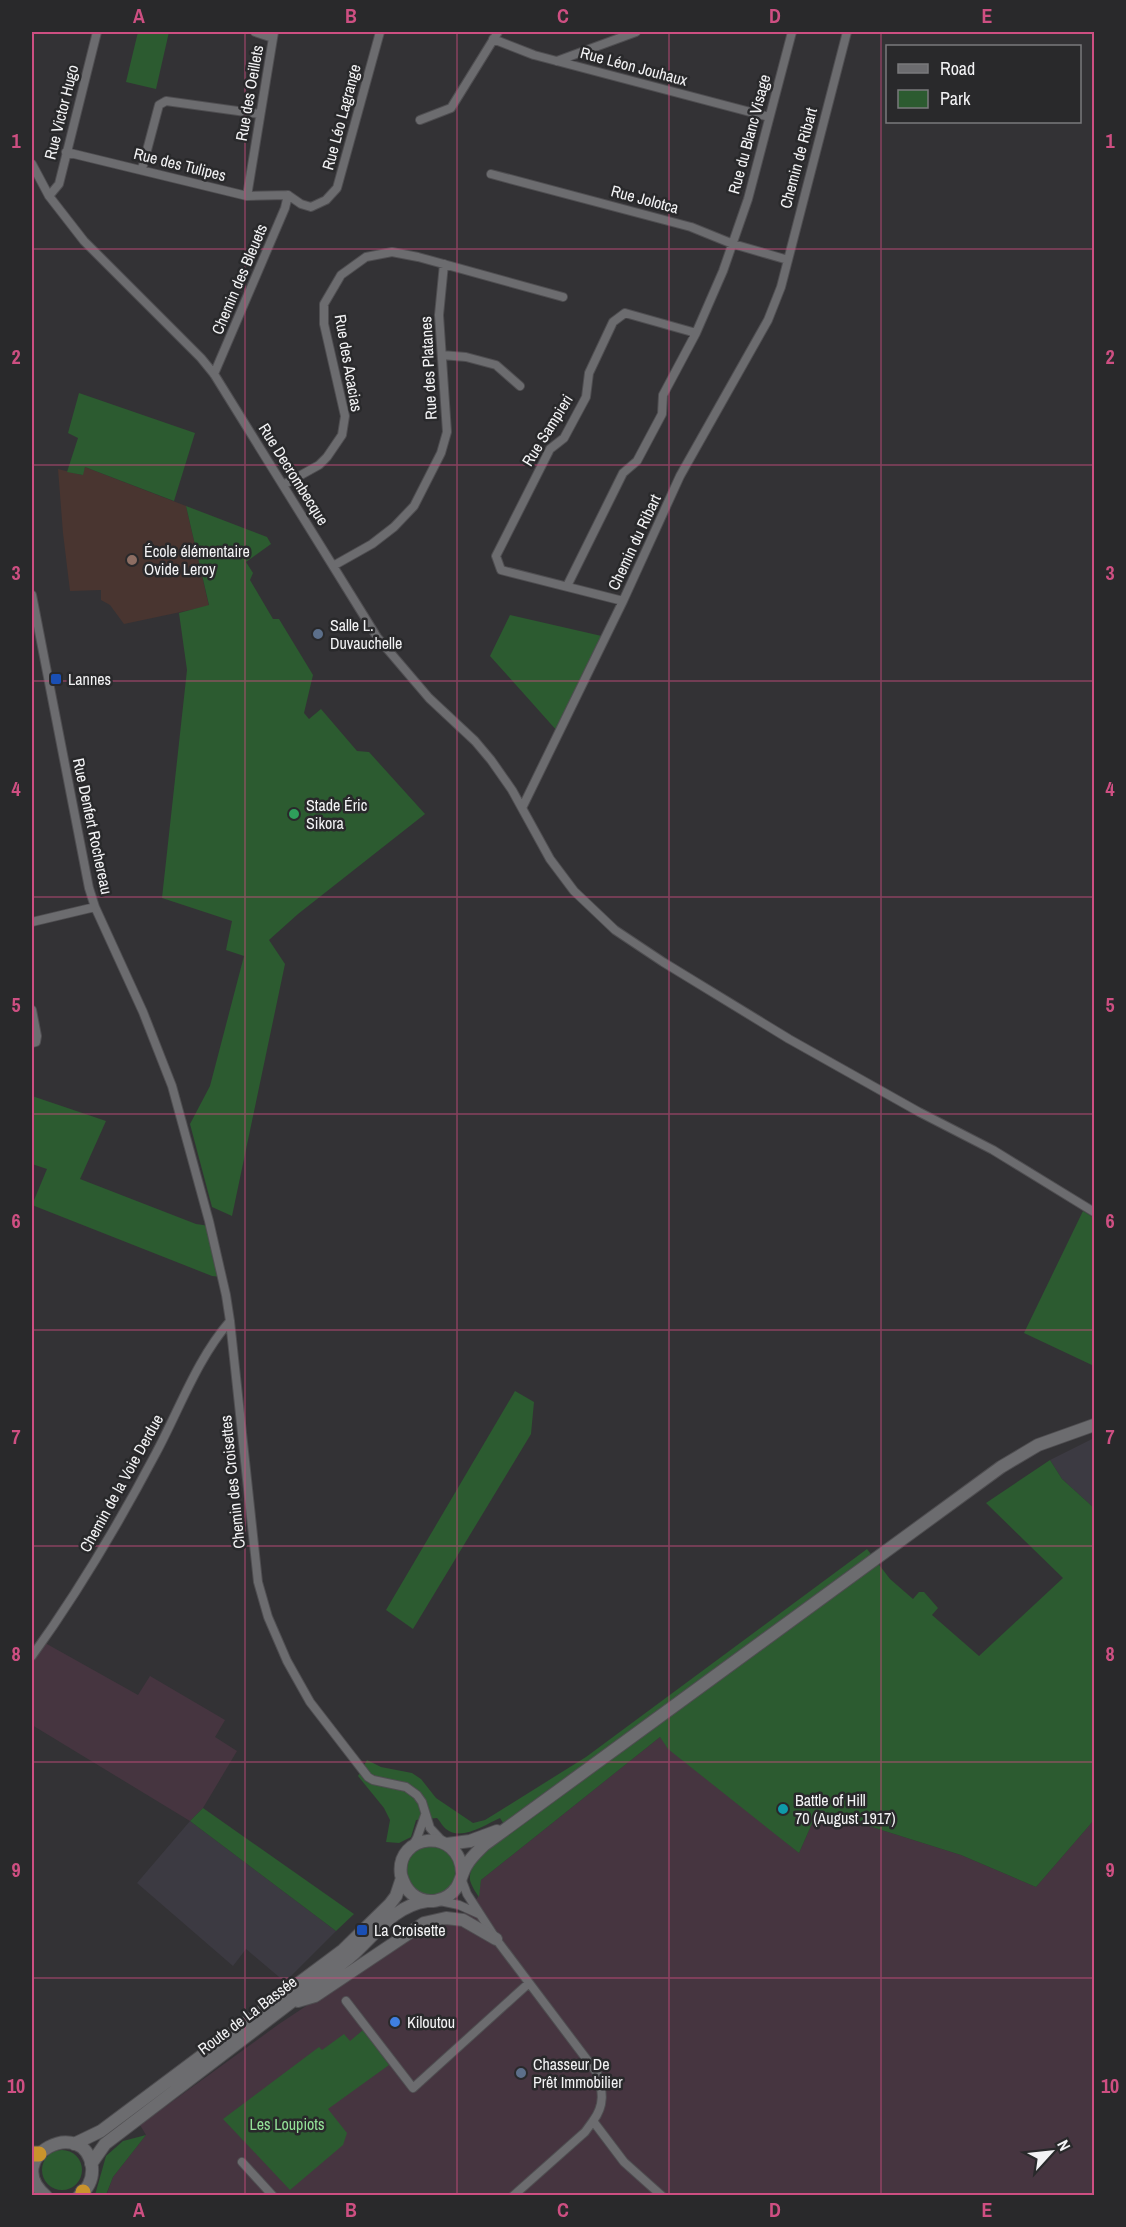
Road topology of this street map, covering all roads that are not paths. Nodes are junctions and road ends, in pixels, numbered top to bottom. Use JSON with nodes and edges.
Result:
{"nodes":[{"id":1,"x":97,"y":32,"type":"edge"},
{"id":2,"x":255,"y":32,"type":"edge"},
{"id":3,"x":380,"y":32,"type":"edge"},
{"id":4,"x":636,"y":32,"type":"edge"},
{"id":5,"x":792,"y":32,"type":"edge"},
{"id":6,"x":845,"y":32,"type":"edge"},
{"id":7,"x":274,"y":34,"type":"edge"},
{"id":8,"x":495,"y":35,"type":"edge"},
{"id":9,"x":557,"y":61,"type":"junction"},
{"id":10,"x":260,"y":114,"type":"junction"},
{"id":11,"x":769,"y":117,"type":"junction"},
{"id":12,"x":420,"y":120,"type":"dead end"},
{"id":13,"x":66,"y":152,"type":"junction"},
{"id":14,"x":32,"y":164,"type":"edge"},
{"id":15,"x":142,"y":169,"type":"junction"},
{"id":16,"x":491,"y":174,"type":"dead end"},
{"id":17,"x":288,"y":195,"type":"junction"},
{"id":18,"x":49,"y":196,"type":"junction"},
{"id":19,"x":247,"y":196,"type":"junction"},
{"id":20,"x":733,"y":244,"type":"junction"},
{"id":21,"x":788,"y":260,"type":"junction"},
{"id":22,"x":444,"y":264,"type":"junction"},
{"id":23,"x":780,"y":292,"type":"joint"},
{"id":24,"x":563,"y":297,"type":"dead end"},
{"id":25,"x":696,"y":333,"type":"junction"},
{"id":26,"x":442,"y":356,"type":"junction"},
{"id":27,"x":214,"y":374,"type":"junction"},
{"id":28,"x":520,"y":386,"type":"dead end"},
{"id":29,"x":283,"y":485,"type":"junction"},
{"id":30,"x":333,"y":566,"type":"junction"},
{"id":31,"x":567,"y":586,"type":"junction"},
{"id":32,"x":32,"y":595,"type":"edge"},
{"id":33,"x":623,"y":601,"type":"junction"},
{"id":34,"x":36,"y":639,"type":"edge"},
{"id":35,"x":522,"y":808,"type":"junction"},
{"id":36,"x":95,"y":907,"type":"junction"},
{"id":37,"x":32,"y":922,"type":"edge"},
{"id":38,"x":32,"y":1010,"type":"edge"},
{"id":39,"x":32,"y":1043,"type":"edge"},
{"id":40,"x":172,"y":1086,"type":"joint"},
{"id":41,"x":1095,"y":1212,"type":"edge"},
{"id":42,"x":230,"y":1321,"type":"junction"},
{"id":43,"x":1095,"y":1425,"type":"edge"},
{"id":44,"x":32,"y":1656,"type":"edge"},
{"id":45,"x":425,"y":1815,"type":"junction"},
{"id":46,"x":512,"y":1825,"type":"junction"},
{"id":47,"x":445,"y":1843,"type":"junction"},
{"id":48,"x":411,"y":1848,"type":"junction"},
{"id":49,"x":461,"y":1876,"type":"junction"},
{"id":50,"x":402,"y":1878,"type":"junction"},
{"id":51,"x":433,"y":1901,"type":"junction"},
{"id":52,"x":479,"y":1914,"type":"junction"},
{"id":53,"x":496,"y":1939,"type":"junction"},
{"id":54,"x":529,"y":1983,"type":"junction"},
{"id":55,"x":346,"y":2001,"type":"dead end"},
{"id":56,"x":291,"y":2002,"type":"junction"},
{"id":57,"x":593,"y":2121,"type":"junction"},
{"id":58,"x":74,"y":2144,"type":"junction"},
{"id":59,"x":35,"y":2154,"type":"edge"},
{"id":60,"x":242,"y":2162,"type":"dead end"},
{"id":61,"x":91,"y":2164,"type":"junction"},
{"id":62,"x":32,"y":2173,"type":"edge"},
{"id":63,"x":82,"y":2194,"type":"edge"},
{"id":64,"x":46,"y":2196,"type":"edge"},
{"id":65,"x":273,"y":2196,"type":"edge"},
{"id":66,"x":513,"y":2196,"type":"edge"},
{"id":67,"x":662,"y":2196,"type":"edge"}],
"edges":[{"from":1,"to":13,"type":"street","name":"Rue Victor Hugo"},
{"from":2,"to":7,"type":"street"},
{"from":3,"to":17,"type":"street","name":"Rue Léo Lagrange"},
{"from":4,"to":9,"type":"street"},
{"from":5,"to":11,"type":"street","name":"Rue du Blanc Visage"},
{"from":6,"to":21,"type":"street","name":"Chemin de Ribart"},
{"from":7,"to":10,"type":"street","name":"Rue des Oeillets"},
{"from":8,"to":9,"type":"street","name":"Rue Léon Jouhaux"},
{"from":8,"to":12,"type":"street"},
{"from":9,"to":11,"type":"street","name":"Rue Léon Jouhaux"},
{"from":10,"to":15,"type":"street"},
{"from":10,"to":19,"type":"street","name":"Rue des Oeillets"},
{"from":11,"to":20,"type":"street","name":"Rue du Blanc Visage"},
{"from":13,"to":15,"type":"street","name":"Rue des Tulipes"},
{"from":13,"to":18,"type":"street","name":"Rue Victor Hugo"},
{"from":14,"to":18,"type":"street","name":"Rue Decrombecque"},
{"from":15,"to":19,"type":"street","name":"Rue des Tulipes"},
{"from":16,"to":20,"type":"street","name":"Rue Jolotca"},
{"from":17,"to":19,"type":"street","name":"Rue des Tulipes"},
{"from":17,"to":27,"type":"street","name":"Chemin des Bleuets"},
{"from":18,"to":27,"type":"street","name":"Rue Decrombecque"},
{"from":20,"to":21,"type":"street","name":"Rue Jolotca"},
{"from":20,"to":25,"type":"street"},
{"from":21,"to":23,"type":"street","name":"Chemin de Ribart"},
{"from":22,"to":24,"type":"street","name":"Rue des Acacias"},
{"from":22,"to":26,"type":"street","name":"Rue des Platanes"},
{"from":22,"to":29,"type":"street","name":"Rue des Acacias"},
{"from":23,"to":33,"type":"street","name":"Chemin du Ribart"},
{"from":25,"to":31,"type":"street"},
{"from":25,"to":31,"type":"street","name":"Rue Sampieri"},
{"from":26,"to":28,"type":"street"},
{"from":26,"to":30,"type":"street","name":"Rue des Platanes"},
{"from":27,"to":29,"type":"street","name":"Rue Decrombecque"},
{"from":29,"to":30,"type":"street","name":"Rue Decrombecque"},
{"from":30,"to":35,"type":"street","name":"Rue Decrombecque"},
{"from":31,"to":33,"type":"street","name":"Rue Sampieri"},
{"from":32,"to":34,"type":"street","name":"Rue Denfert Rochereau"},
{"from":33,"to":35,"type":"street","name":"Chemin du Ribart"},
{"from":34,"to":36,"type":"street","name":"Rue Denfert Rochereau"},
{"from":35,"to":41,"type":"street","name":"Rue Decrombecque"},
{"from":36,"to":37,"type":"street"},
{"from":36,"to":40,"type":"street","name":"Rue Denfert Rochereau"},
{"from":38,"to":39,"type":"street"},
{"from":40,"to":42,"type":"street","name":"Chemin des Croisettes"},
{"from":42,"to":44,"type":"street","name":"Chemin de la Voie Derdue"},
{"from":42,"to":45,"type":"street","name":"Chemin des Croisettes"},
{"from":43,"to":46,"type":"main road"},
{"from":45,"to":47,"type":"street","name":"Chemin des Croisettes"},
{"from":45,"to":48,"type":"street"},
{"from":46,"to":47,"type":"main road"},
{"from":46,"to":49,"type":"main road"},
{"from":47,"to":48,"type":"main road"},
{"from":47,"to":49,"type":"main road"},
{"from":48,"to":50,"type":"main road"},
{"from":49,"to":51,"type":"main road"},
{"from":49,"to":52,"type":"street"},
{"from":50,"to":51,"type":"main road"},
{"from":50,"to":58,"type":"main road","name":"Route de La Bassée"},
{"from":51,"to":52,"type":"street"},
{"from":51,"to":56,"type":"main road","name":"Route de La Bassée"},
{"from":52,"to":53,"type":"street"},
{"from":53,"to":54,"type":"street"},
{"from":53,"to":56,"type":"main road"},
{"from":54,"to":55,"type":"street"},
{"from":54,"to":57,"type":"street"},
{"from":56,"to":61,"type":"main road","name":"Route de La Bassée"},
{"from":57,"to":66,"type":"street"},
{"from":57,"to":67,"type":"street"},
{"from":58,"to":59,"type":"main road","name":"Route de La Bassée"},
{"from":58,"to":61,"type":"main road"},
{"from":59,"to":62,"type":"main road"},
{"from":60,"to":65,"type":"street"},
{"from":61,"to":63,"type":"main road"},
{"from":62,"to":64,"type":"main road"}]}
